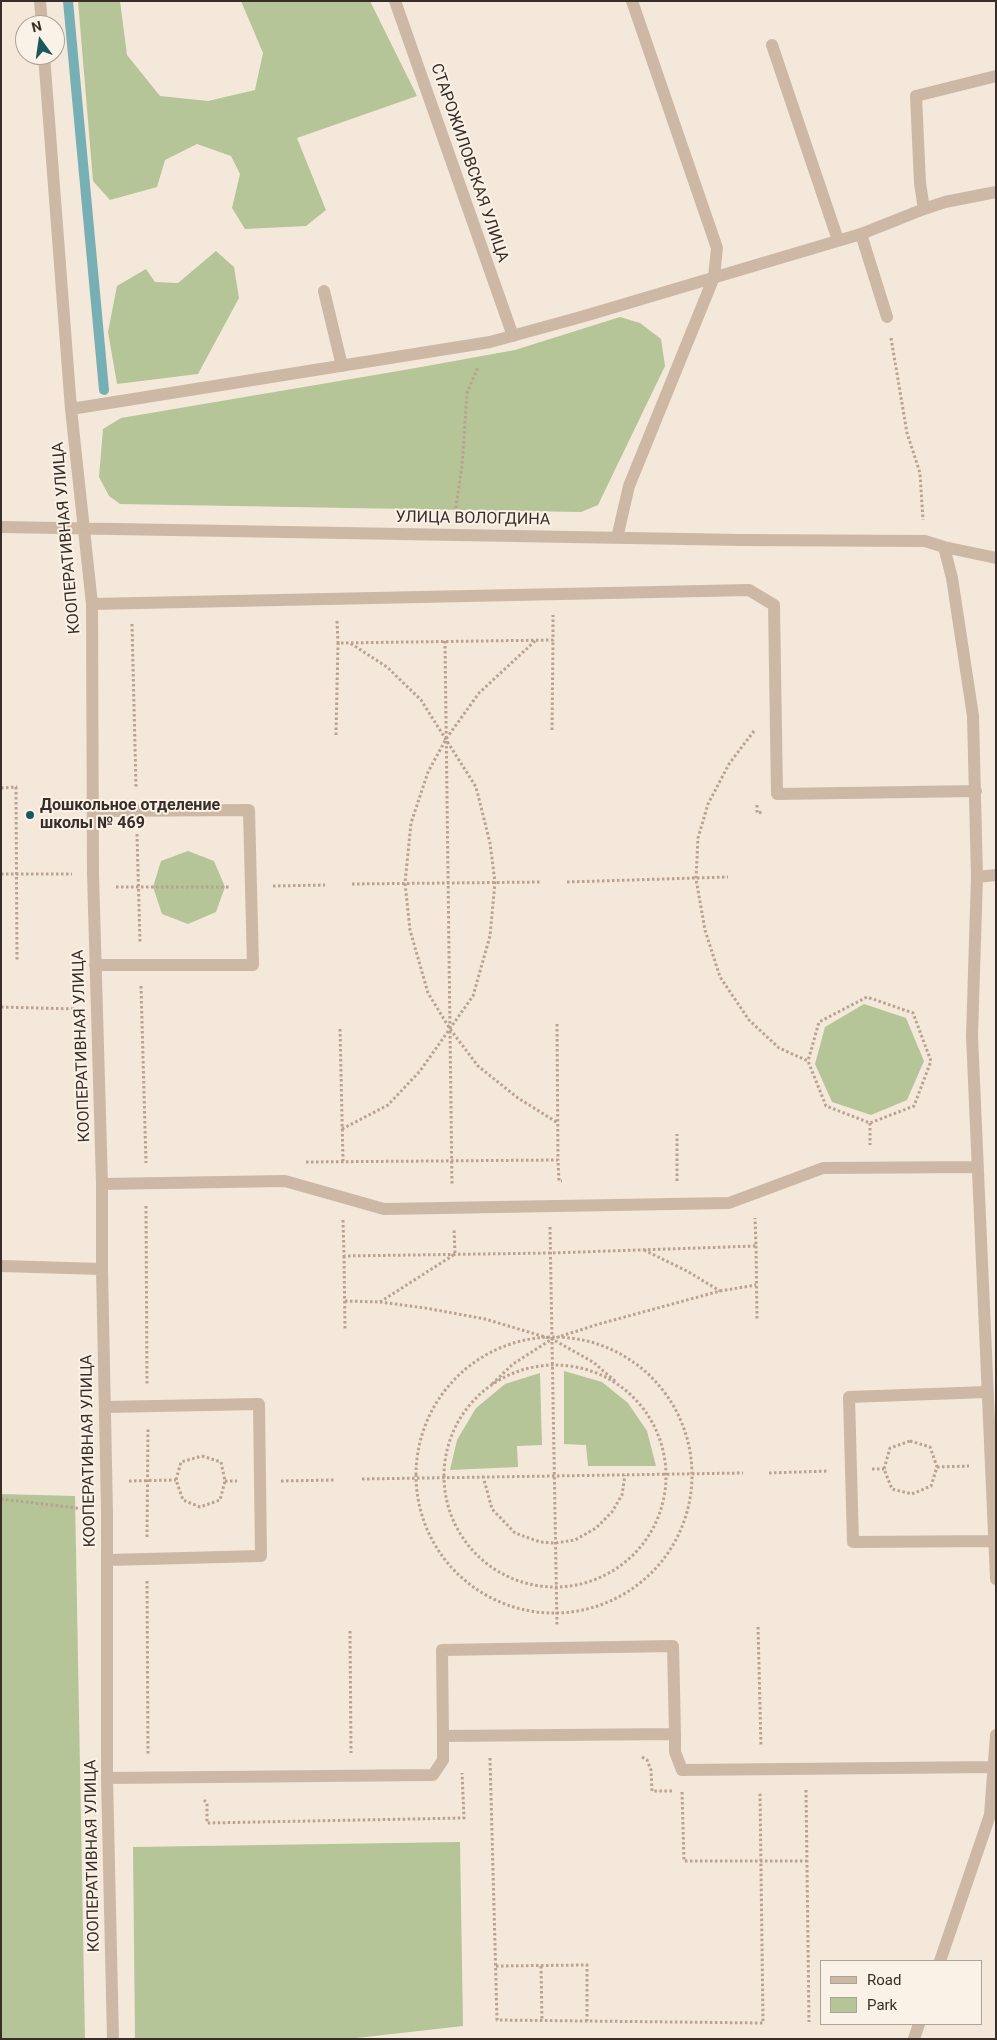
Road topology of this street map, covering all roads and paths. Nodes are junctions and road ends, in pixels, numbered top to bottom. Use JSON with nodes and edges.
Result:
{"nodes":[{"id":1,"x":40,"y":1,"type":"edge"},
{"id":2,"x":395,"y":1,"type":"edge"},
{"id":3,"x":632,"y":1,"type":"edge"},
{"id":4,"x":41,"y":15,"type":"edge"},
{"id":5,"x":772,"y":45,"type":"dead end"},
{"id":6,"x":45,"y":65,"type":"edge"},
{"id":7,"x":996,"y":76,"type":"edge"},
{"id":8,"x":996,"y":192,"type":"edge"},
{"id":9,"x":924,"y":209,"type":"junction"},
{"id":10,"x":861,"y":234,"type":"junction"},
{"id":11,"x":838,"y":240,"type":"junction"},
{"id":12,"x":714,"y":277,"type":"junction"},
{"id":13,"x":324,"y":291,"type":"dead end"},
{"id":14,"x":888,"y":317,"type":"joint"},
{"id":15,"x":513,"y":336,"type":"junction"},
{"id":16,"x":490,"y":342,"type":"junction"},
{"id":17,"x":342,"y":366,"type":"junction"},
{"id":18,"x":72,"y":410,"type":"junction"},
{"id":19,"x":1,"y":528,"type":"edge"},
{"id":20,"x":86,"y":530,"type":"junction"},
{"id":21,"x":452,"y":534,"type":"junction"},
{"id":22,"x":617,"y":538,"type":"junction"},
{"id":23,"x":925,"y":541,"type":"junction"},
{"id":24,"x":944,"y":547,"type":"junction"},
{"id":25,"x":996,"y":558,"type":"edge"},
{"id":26,"x":92,"y":604,"type":"junction"},
{"id":27,"x":536,"y":640,"type":"dead end"},
{"id":28,"x":553,"y":640,"type":"dead end"},
{"id":29,"x":445,"y":641,"type":"dead end"},
{"id":30,"x":338,"y":643,"type":"dead end"},
{"id":31,"x":350,"y":643,"type":"dead end"},
{"id":32,"x":757,"y":726,"type":"dead end"},
{"id":33,"x":552,"y":730,"type":"dead end"},
{"id":34,"x":336,"y":735,"type":"dead end"},
{"id":35,"x":446,"y":739,"type":"junction"},
{"id":36,"x":1,"y":788,"type":"edge"},
{"id":37,"x":976,"y":791,"type":"junction"},
{"id":38,"x":93,"y":811,"type":"junction"},
{"id":39,"x":1,"y":874,"type":"edge"},
{"id":40,"x":17,"y":874,"type":"junction"},
{"id":41,"x":93,"y":874,"type":"junction"},
{"id":42,"x":996,"y":875,"type":"edge"},
{"id":43,"x":977,"y":877,"type":"junction"},
{"id":44,"x":728,"y":878,"type":"dead end"},
{"id":45,"x":696,"y":879,"type":"junction"},
{"id":46,"x":448,"y":882,"type":"junction"},
{"id":47,"x":496,"y":882,"type":"junction"},
{"id":48,"x":542,"y":882,"type":"dead end"},
{"id":49,"x":568,"y":882,"type":"dead end"},
{"id":50,"x":405,"y":883,"type":"junction"},
{"id":51,"x":352,"y":884,"type":"dead end"},
{"id":52,"x":325,"y":885,"type":"dead end"},
{"id":53,"x":251,"y":886,"type":"junction"},
{"id":54,"x":93,"y":888,"type":"junction"},
{"id":55,"x":17,"y":960,"type":"dead end"},
{"id":56,"x":95,"y":965,"type":"junction"},
{"id":57,"x":1,"y":1007,"type":"edge"},
{"id":58,"x":96,"y":1010,"type":"junction"},
{"id":59,"x":557,"y":1024,"type":"dead end"},
{"id":60,"x":340,"y":1029,"type":"dead end"},
{"id":61,"x":450,"y":1029,"type":"junction"},
{"id":62,"x":808,"y":1061,"type":"junction"},
{"id":63,"x":558,"y":1123,"type":"junction"},
{"id":64,"x":870,"y":1123,"type":"junction"},
{"id":65,"x":342,"y":1128,"type":"junction"},
{"id":66,"x":677,"y":1134,"type":"dead end"},
{"id":67,"x":870,"y":1151,"type":"dead end"},
{"id":68,"x":558,"y":1160,"type":"junction"},
{"id":69,"x":343,"y":1161,"type":"junction"},
{"id":70,"x":451,"y":1161,"type":"junction"},
{"id":71,"x":304,"y":1162,"type":"dead end"},
{"id":72,"x":146,"y":1163,"type":"dead end"},
{"id":73,"x":156,"y":1163,"type":"dead end"},
{"id":74,"x":977,"y":1167,"type":"junction"},
{"id":75,"x":559,"y":1181,"type":"junction"},
{"id":76,"x":568,"y":1181,"type":"dead end"},
{"id":77,"x":685,"y":1181,"type":"dead end"},
{"id":78,"x":102,"y":1184,"type":"junction"},
{"id":79,"x":549,"y":1206,"type":"junction"},
{"id":80,"x":453,"y":1208,"type":"junction"},
{"id":81,"x":756,"y":1246,"type":"dead end"},
{"id":82,"x":643,"y":1250,"type":"dead end"},
{"id":83,"x":344,"y":1256,"type":"dead end"},
{"id":84,"x":1,"y":1266,"type":"edge"},
{"id":85,"x":102,"y":1269,"type":"junction"},
{"id":86,"x":756,"y":1285,"type":"junction"},
{"id":87,"x":720,"y":1291,"type":"junction"},
{"id":88,"x":345,"y":1301,"type":"junction"},
{"id":89,"x":380,"y":1302,"type":"junction"},
{"id":90,"x":756,"y":1320,"type":"dead end"},
{"id":91,"x":345,"y":1329,"type":"dead end"},
{"id":92,"x":552,"y":1339,"type":"junction"},
{"id":93,"x":552,"y":1365,"type":"junction"},
{"id":94,"x":619,"y":1385,"type":"junction"},
{"id":95,"x":488,"y":1388,"type":"junction"},
{"id":96,"x":987,"y":1392,"type":"junction"},
{"id":97,"x":105,"y":1407,"type":"junction"},
{"id":98,"x":991,"y":1466,"type":"junction"},
{"id":99,"x":937,"y":1467,"type":"junction"},
{"id":100,"x":743,"y":1473,"type":"dead end"},
{"id":101,"x":693,"y":1474,"type":"junction"},
{"id":102,"x":625,"y":1475,"type":"junction"},
{"id":103,"x":667,"y":1475,"type":"junction"},
{"id":104,"x":483,"y":1476,"type":"junction"},
{"id":105,"x":554,"y":1476,"type":"junction"},
{"id":106,"x":444,"y":1477,"type":"junction"},
{"id":107,"x":415,"y":1478,"type":"junction"},
{"id":108,"x":362,"y":1479,"type":"dead end"},
{"id":109,"x":176,"y":1480,"type":"junction"},
{"id":110,"x":106,"y":1482,"type":"junction"},
{"id":111,"x":1,"y":1499,"type":"edge"},
{"id":112,"x":107,"y":1512,"type":"junction"},
{"id":113,"x":994,"y":1541,"type":"junction"},
{"id":114,"x":555,"y":1543,"type":"junction"},
{"id":115,"x":107,"y":1560,"type":"junction"},
{"id":116,"x":996,"y":1579,"type":"edge"},
{"id":117,"x":556,"y":1588,"type":"junction"},
{"id":118,"x":556,"y":1614,"type":"junction"},
{"id":119,"x":758,"y":1627,"type":"dead end"},
{"id":120,"x":557,"y":1630,"type":"dead end"},
{"id":121,"x":350,"y":1632,"type":"dead end"},
{"id":122,"x":675,"y":1734,"type":"junction"},
{"id":123,"x":443,"y":1736,"type":"junction"},
{"id":124,"x":996,"y":1736,"type":"edge"},
{"id":125,"x":761,"y":1752,"type":"dead end"},
{"id":126,"x":351,"y":1756,"type":"dead end"},
{"id":127,"x":483,"y":1756,"type":"dead end"},
{"id":128,"x":640,"y":1757,"type":"dead end"},
{"id":129,"x":466,"y":1767,"type":"dead end"},
{"id":130,"x":993,"y":1767,"type":"junction"},
{"id":131,"x":107,"y":1778,"type":"junction"},
{"id":132,"x":797,"y":1789,"type":"dead end"},
{"id":133,"x":806,"y":1789,"type":"junction"},
{"id":134,"x":815,"y":1789,"type":"dead end"},
{"id":135,"x":751,"y":1790,"type":"dead end"},
{"id":136,"x":201,"y":1797,"type":"dead end"},
{"id":137,"x":761,"y":1861,"type":"junction"},
{"id":138,"x":807,"y":1861,"type":"junction"},
{"id":139,"x":940,"y":1960,"type":"edge"},
{"id":140,"x":496,"y":1966,"type":"junction"},
{"id":141,"x":541,"y":1966,"type":"junction"},
{"id":142,"x":542,"y":2020,"type":"junction"},
{"id":143,"x":587,"y":2021,"type":"junction"},
{"id":144,"x":809,"y":2022,"type":"dead end"},
{"id":145,"x":919,"y":2025,"type":"edge"},
{"id":146,"x":113,"y":2039,"type":"edge"},
{"id":147,"x":914,"y":2039,"type":"edge"}],
"edges":[{"from":1,"to":4,"type":"street"},
{"from":2,"to":15,"type":"street","name":"СТАРОЖИЛОВСКАЯ УЛИЦА"},
{"from":3,"to":12,"type":"street"},
{"from":5,"to":11,"type":"street"},
{"from":6,"to":18,"type":"street","name":"КООПЕРАТИВНАЯ УЛИЦА"},
{"from":7,"to":9,"type":"street"},
{"from":8,"to":9,"type":"street"},
{"from":9,"to":10,"type":"street"},
{"from":10,"to":11,"type":"street"},
{"from":10,"to":14,"type":"street"},
{"from":11,"to":12,"type":"street"},
{"from":12,"to":15,"type":"street"},
{"from":12,"to":22,"type":"street"},
{"from":13,"to":17,"type":"street"},
{"from":14,"to":23,"type":"path"},
{"from":15,"to":16,"type":"street"},
{"from":16,"to":17,"type":"street"},
{"from":16,"to":21,"type":"path"},
{"from":17,"to":18,"type":"street"},
{"from":18,"to":20,"type":"street","name":"КООПЕРАТИВНАЯ УЛИЦА"},
{"from":19,"to":20,"type":"street","name":"УЛИЦА ВОЛОГДИНА"},
{"from":20,"to":21,"type":"street","name":"УЛИЦА ВОЛОГДИНА"},
{"from":20,"to":26,"type":"street","name":"КООПЕРАТИВНАЯ УЛИЦА"},
{"from":21,"to":22,"type":"street","name":"УЛИЦА ВОЛОГДИНА"},
{"from":22,"to":23,"type":"street","name":"УЛИЦА ВОЛОГДИНА"},
{"from":23,"to":24,"type":"street","name":"УЛИЦА ВОЛОГДИНА"},
{"from":24,"to":25,"type":"street","name":"УЛИЦА ВОЛОГДИНА"},
{"from":24,"to":37,"type":"street"},
{"from":26,"to":37,"type":"street"},
{"from":26,"to":38,"type":"street","name":"КООПЕРАТИВНАЯ УЛИЦА"},
{"from":27,"to":35,"type":"path"},
{"from":28,"to":33,"type":"path"},
{"from":29,"to":35,"type":"path"},
{"from":30,"to":34,"type":"path"},
{"from":31,"to":35,"type":"path"},
{"from":32,"to":45,"type":"path"},
{"from":35,"to":46,"type":"path"},
{"from":35,"to":47,"type":"path"},
{"from":35,"to":50,"type":"path"},
{"from":36,"to":40,"type":"path"},
{"from":37,"to":43,"type":"street"},
{"from":38,"to":41,"type":"street","name":"КООПЕРАТИВНАЯ УЛИЦА"},
{"from":38,"to":53,"type":"street"},
{"from":39,"to":40,"type":"path"},
{"from":40,"to":41,"type":"path"},
{"from":40,"to":55,"type":"path"},
{"from":41,"to":54,"type":"street","name":"КООПЕРАТИВНАЯ УЛИЦА"},
{"from":42,"to":43,"type":"street"},
{"from":43,"to":74,"type":"street"},
{"from":44,"to":45,"type":"path"},
{"from":45,"to":49,"type":"path"},
{"from":45,"to":62,"type":"path"},
{"from":46,"to":47,"type":"path"},
{"from":46,"to":50,"type":"path"},
{"from":46,"to":61,"type":"path"},
{"from":47,"to":48,"type":"path"},
{"from":47,"to":61,"type":"path"},
{"from":50,"to":51,"type":"path"},
{"from":50,"to":61,"type":"path"},
{"from":52,"to":53,"type":"path"},
{"from":53,"to":54,"type":"path"},
{"from":53,"to":56,"type":"street"},
{"from":54,"to":56,"type":"street","name":"КООПЕРАТИВНАЯ УЛИЦА"},
{"from":56,"to":58,"type":"street","name":"КООПЕРАТИВНАЯ УЛИЦА"},
{"from":57,"to":58,"type":"path"},
{"from":58,"to":78,"type":"street","name":"КООПЕРАТИВНАЯ УЛИЦА"},
{"from":59,"to":63,"type":"path"},
{"from":60,"to":65,"type":"path"},
{"from":61,"to":63,"type":"path"},
{"from":61,"to":65,"type":"path"},
{"from":61,"to":70,"type":"path"},
{"from":62,"to":64,"type":"path"},
{"from":62,"to":64,"type":"path"},
{"from":63,"to":68,"type":"path"},
{"from":64,"to":67,"type":"path"},
{"from":65,"to":69,"type":"path"},
{"from":66,"to":77,"type":"path"},
{"from":68,"to":70,"type":"path"},
{"from":68,"to":75,"type":"path"},
{"from":69,"to":70,"type":"path"},
{"from":69,"to":71,"type":"path"},
{"from":70,"to":80,"type":"path"},
{"from":72,"to":73,"type":"path"},
{"from":74,"to":79,"type":"street"},
{"from":74,"to":96,"type":"street"},
{"from":75,"to":76,"type":"path"},
{"from":75,"to":79,"type":"path"},
{"from":78,"to":80,"type":"street"},
{"from":78,"to":85,"type":"street","name":"КООПЕРАТИВНАЯ УЛИЦА"},
{"from":79,"to":80,"type":"street"},
{"from":79,"to":92,"type":"path"},
{"from":80,"to":89,"type":"path"},
{"from":81,"to":86,"type":"path"},
{"from":82,"to":87,"type":"path"},
{"from":83,"to":88,"type":"path"},
{"from":84,"to":85,"type":"street"},
{"from":85,"to":97,"type":"street","name":"КООПЕРАТИВНАЯ УЛИЦА"},
{"from":86,"to":87,"type":"path"},
{"from":86,"to":90,"type":"path"},
{"from":87,"to":92,"type":"path"},
{"from":88,"to":89,"type":"path"},
{"from":88,"to":91,"type":"path"},
{"from":89,"to":92,"type":"path"},
{"from":92,"to":93,"type":"path"},
{"from":92,"to":94,"type":"path"},
{"from":92,"to":95,"type":"path"},
{"from":92,"to":101,"type":"path"},
{"from":92,"to":107,"type":"path"},
{"from":93,"to":94,"type":"path"},
{"from":93,"to":95,"type":"path"},
{"from":93,"to":105,"type":"path"},
{"from":94,"to":103,"type":"path"},
{"from":95,"to":106,"type":"path"},
{"from":96,"to":98,"type":"street"},
{"from":96,"to":113,"type":"street"},
{"from":97,"to":110,"type":"street","name":"КООПЕРАТИВНАЯ УЛИЦА"},
{"from":97,"to":115,"type":"street"},
{"from":98,"to":99,"type":"path"},
{"from":98,"to":113,"type":"street"},
{"from":99,"to":99,"type":"path"},
{"from":100,"to":101,"type":"path"},
{"from":101,"to":103,"type":"path"},
{"from":101,"to":118,"type":"path"},
{"from":102,"to":103,"type":"path"},
{"from":102,"to":105,"type":"path"},
{"from":102,"to":114,"type":"path"},
{"from":103,"to":117,"type":"path"},
{"from":104,"to":105,"type":"path"},
{"from":104,"to":106,"type":"path"},
{"from":104,"to":114,"type":"path"},
{"from":105,"to":114,"type":"path"},
{"from":106,"to":107,"type":"path"},
{"from":106,"to":117,"type":"path"},
{"from":107,"to":108,"type":"path"},
{"from":107,"to":118,"type":"path"},
{"from":109,"to":109,"type":"path"},
{"from":109,"to":110,"type":"path"},
{"from":110,"to":112,"type":"street","name":"КООПЕРАТИВНАЯ УЛИЦА"},
{"from":111,"to":112,"type":"path"},
{"from":112,"to":115,"type":"street","name":"КООПЕРАТИВНАЯ УЛИЦА"},
{"from":113,"to":116,"type":"street"},
{"from":114,"to":117,"type":"path"},
{"from":115,"to":131,"type":"street","name":"КООПЕРАТИВНАЯ УЛИЦА"},
{"from":117,"to":118,"type":"path"},
{"from":118,"to":120,"type":"path"},
{"from":119,"to":125,"type":"path"},
{"from":121,"to":126,"type":"path"},
{"from":122,"to":123,"type":"street"},
{"from":122,"to":123,"type":"street"},
{"from":122,"to":130,"type":"street"},
{"from":123,"to":131,"type":"street"},
{"from":124,"to":130,"type":"street"},
{"from":127,"to":140,"type":"path"},
{"from":128,"to":137,"type":"path"},
{"from":129,"to":136,"type":"path"},
{"from":130,"to":139,"type":"street"},
{"from":131,"to":146,"type":"street","name":"КООПЕРАТИВНАЯ УЛИЦА"},
{"from":132,"to":133,"type":"path"},
{"from":133,"to":134,"type":"path"},
{"from":133,"to":138,"type":"path"},
{"from":135,"to":137,"type":"path"},
{"from":137,"to":138,"type":"path"},
{"from":137,"to":143,"type":"path"},
{"from":138,"to":144,"type":"path"},
{"from":140,"to":141,"type":"path"},
{"from":140,"to":142,"type":"path"},
{"from":141,"to":142,"type":"path"},
{"from":141,"to":143,"type":"path"},
{"from":142,"to":143,"type":"path"},
{"from":145,"to":147,"type":"street"}]}
